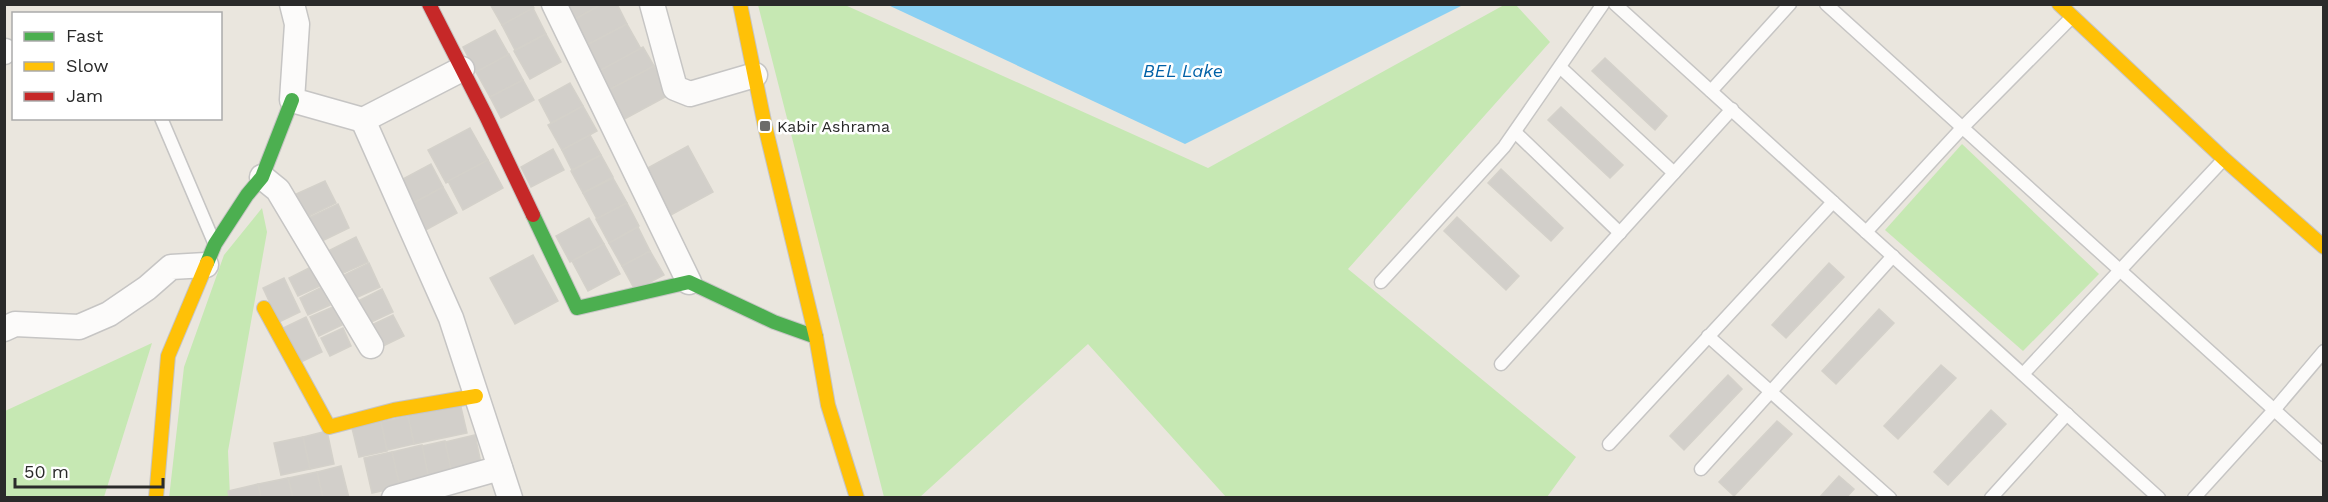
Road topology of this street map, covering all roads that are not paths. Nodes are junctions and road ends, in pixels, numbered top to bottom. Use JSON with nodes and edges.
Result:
{"nodes":[{"id":1,"x":292,"y":4,"type":"edge"},
{"id":2,"x":429,"y":4,"type":"edge"},
{"id":3,"x":554,"y":4,"type":"edge"},
{"id":4,"x":652,"y":4,"type":"edge"},
{"id":5,"x":740,"y":4,"type":"edge"},
{"id":6,"x":1603,"y":4,"type":"edge"},
{"id":7,"x":1616,"y":4,"type":"edge"},
{"id":8,"x":1790,"y":4,"type":"edge"},
{"id":9,"x":1826,"y":4,"type":"edge"},
{"id":10,"x":2059,"y":4,"type":"edge"},
{"id":11,"x":2072,"y":16,"type":"junction"},
{"id":12,"x":1560,"y":67,"type":"junction"},
{"id":13,"x":462,"y":69,"type":"junction"},
{"id":14,"x":755,"y":75,"type":"junction"},
{"id":15,"x":1711,"y":91,"type":"junction"},
{"id":16,"x":292,"y":100,"type":"junction"},
{"id":17,"x":1731,"y":109,"type":"junction"},
{"id":18,"x":162,"y":120,"type":"edge"},
{"id":19,"x":363,"y":120,"type":"junction"},
{"id":20,"x":1962,"y":128,"type":"junction"},
{"id":21,"x":1515,"y":132,"type":"junction"},
{"id":22,"x":2224,"y":159,"type":"junction"},
{"id":23,"x":1674,"y":173,"type":"junction"},
{"id":24,"x":262,"y":177,"type":"junction"},
{"id":25,"x":1833,"y":202,"type":"junction"},
{"id":26,"x":1866,"y":232,"type":"junction"},
{"id":27,"x":1620,"y":233,"type":"junction"},
{"id":28,"x":2324,"y":247,"type":"edge"},
{"id":29,"x":210,"y":254,"type":"junction"},
{"id":30,"x":1893,"y":256,"type":"junction"},
{"id":31,"x":2120,"y":270,"type":"junction"},
{"id":32,"x":689,"y":282,"type":"junction"},
{"id":33,"x":1381,"y":282,"type":"dead end"},
{"id":34,"x":264,"y":308,"type":"dead end"},
{"id":35,"x":4,"y":329,"type":"edge"},
{"id":36,"x":1708,"y":336,"type":"junction"},
{"id":37,"x":816,"y":337,"type":"junction"},
{"id":38,"x":371,"y":346,"type":"dead end"},
{"id":39,"x":2324,"y":351,"type":"edge"},
{"id":40,"x":1501,"y":364,"type":"dead end"},
{"id":41,"x":2023,"y":374,"type":"junction"},
{"id":42,"x":1770,"y":391,"type":"junction"},
{"id":43,"x":476,"y":396,"type":"junction"},
{"id":44,"x":2274,"y":410,"type":"junction"},
{"id":45,"x":2067,"y":414,"type":"junction"},
{"id":46,"x":1609,"y":444,"type":"dead end"},
{"id":47,"x":2324,"y":455,"type":"edge"},
{"id":48,"x":500,"y":468,"type":"junction"},
{"id":49,"x":1701,"y":470,"type":"dead end"},
{"id":50,"x":156,"y":498,"type":"edge"},
{"id":51,"x":394,"y":498,"type":"edge"},
{"id":52,"x":510,"y":498,"type":"edge"},
{"id":53,"x":857,"y":498,"type":"edge"},
{"id":54,"x":1890,"y":498,"type":"edge"},
{"id":55,"x":1991,"y":498,"type":"edge"},
{"id":56,"x":2159,"y":498,"type":"edge"},
{"id":57,"x":2193,"y":498,"type":"edge"}],
"edges":[{"from":1,"to":16,"type":"street"},
{"from":2,"to":13,"type":"street"},
{"from":3,"to":32,"type":"street"},
{"from":4,"to":14,"type":"street"},
{"from":5,"to":14,"type":"street"},
{"from":6,"to":12,"type":"lane"},
{"from":7,"to":15,"type":"lane"},
{"from":8,"to":15,"type":"lane"},
{"from":9,"to":20,"type":"lane"},
{"from":10,"to":11,"type":"street"},
{"from":11,"to":20,"type":"lane"},
{"from":11,"to":22,"type":"street"},
{"from":12,"to":21,"type":"lane"},
{"from":12,"to":23,"type":"lane"},
{"from":13,"to":19,"type":"street"},
{"from":13,"to":32,"type":"street"},
{"from":14,"to":37,"type":"street"},
{"from":15,"to":17,"type":"lane"},
{"from":16,"to":19,"type":"street"},
{"from":16,"to":24,"type":"street"},
{"from":17,"to":23,"type":"lane"},
{"from":17,"to":25,"type":"lane"},
{"from":18,"to":29,"type":"lane"},
{"from":19,"to":43,"type":"street"},
{"from":20,"to":26,"type":"lane"},
{"from":20,"to":31,"type":"lane"},
{"from":21,"to":27,"type":"lane"},
{"from":21,"to":33,"type":"lane"},
{"from":22,"to":28,"type":"street"},
{"from":22,"to":31,"type":"lane"},
{"from":23,"to":27,"type":"lane"},
{"from":24,"to":29,"type":"street"},
{"from":24,"to":38,"type":"street"},
{"from":25,"to":26,"type":"lane"},
{"from":25,"to":36,"type":"lane"},
{"from":26,"to":30,"type":"lane"},
{"from":27,"to":40,"type":"lane"},
{"from":29,"to":35,"type":"street"},
{"from":29,"to":50,"type":"street"},
{"from":30,"to":41,"type":"lane"},
{"from":30,"to":42,"type":"lane"},
{"from":31,"to":41,"type":"lane"},
{"from":31,"to":44,"type":"lane"},
{"from":32,"to":37,"type":"street"},
{"from":34,"to":43,"type":"street"},
{"from":36,"to":42,"type":"lane"},
{"from":36,"to":46,"type":"lane"},
{"from":37,"to":53,"type":"street"},
{"from":39,"to":44,"type":"lane"},
{"from":41,"to":45,"type":"lane"},
{"from":42,"to":49,"type":"lane"},
{"from":42,"to":54,"type":"lane"},
{"from":43,"to":48,"type":"street"},
{"from":44,"to":47,"type":"lane"},
{"from":44,"to":57,"type":"lane"},
{"from":45,"to":55,"type":"lane"},
{"from":45,"to":56,"type":"lane"},
{"from":48,"to":51,"type":"street"},
{"from":48,"to":52,"type":"street"}]}
